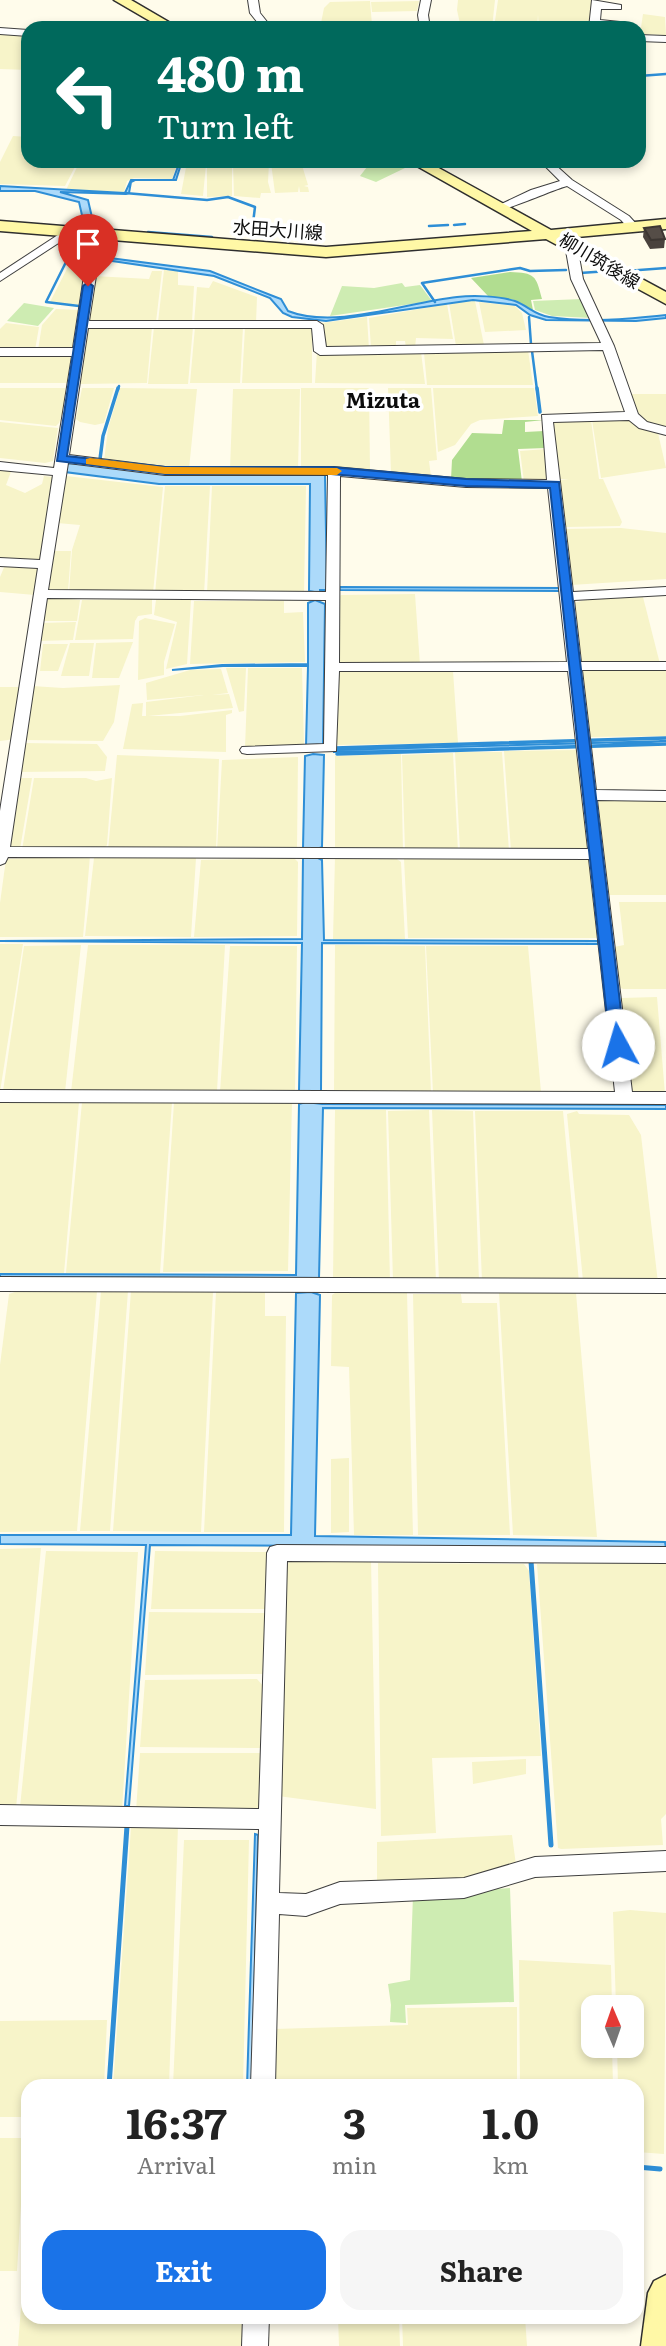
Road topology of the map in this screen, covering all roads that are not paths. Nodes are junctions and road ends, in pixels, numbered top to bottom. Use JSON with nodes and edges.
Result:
{"nodes":[{"id":1,"x":121,"y":0,"type":"edge"},
{"id":2,"x":253,"y":0,"type":"edge"},
{"id":3,"x":426,"y":0,"type":"edge"},
{"id":4,"x":596,"y":3,"type":"edge"},
{"id":5,"x":618,"y":7,"type":"dead end"},
{"id":6,"x":159,"y":21,"type":"edge"},
{"id":7,"x":261,"y":21,"type":"edge"},
{"id":8,"x":424,"y":21,"type":"edge"},
{"id":9,"x":594,"y":21,"type":"edge"},
{"id":10,"x":0,"y":31,"type":"edge"},
{"id":11,"x":21,"y":32,"type":"edge"},
{"id":12,"x":646,"y":38,"type":"edge"},
{"id":13,"x":666,"y":39,"type":"edge"},
{"id":14,"x":438,"y":168,"type":"edge"},
{"id":15,"x":553,"y":168,"type":"edge"},
{"id":16,"x":568,"y":182,"type":"junction"},
{"id":17,"x":501,"y":208,"type":"junction"},
{"id":18,"x":666,"y":224,"type":"edge"},
{"id":19,"x":0,"y":226,"type":"edge"},
{"id":20,"x":633,"y":227,"type":"junction"},
{"id":21,"x":71,"y":231,"type":"junction"},
{"id":22,"x":553,"y":235,"type":"junction"},
{"id":23,"x":92,"y":236,"type":"dead end"},
{"id":24,"x":571,"y":245,"type":"junction"},
{"id":25,"x":0,"y":278,"type":"edge"},
{"id":26,"x":666,"y":299,"type":"edge"},
{"id":27,"x":83,"y":324,"type":"junction"},
{"id":28,"x":608,"y":346,"type":"junction"},
{"id":29,"x":0,"y":352,"type":"edge"},
{"id":30,"x":78,"y":352,"type":"junction"},
{"id":31,"x":632,"y":416,"type":"junction"},
{"id":32,"x":666,"y":431,"type":"edge"},
{"id":33,"x":60,"y":465,"type":"junction"},
{"id":34,"x":0,"y":466,"type":"edge"},
{"id":35,"x":334,"y":471,"type":"junction"},
{"id":36,"x":555,"y":484,"type":"junction"},
{"id":37,"x":0,"y":562,"type":"edge"},
{"id":38,"x":46,"y":564,"type":"junction"},
{"id":39,"x":666,"y":591,"type":"edge"},
{"id":40,"x":41,"y":593,"type":"junction"},
{"id":41,"x":331,"y":596,"type":"junction"},
{"id":42,"x":568,"y":596,"type":"junction"},
{"id":43,"x":666,"y":666,"type":"edge"},
{"id":44,"x":332,"y":667,"type":"junction"},
{"id":45,"x":576,"y":668,"type":"junction"},
{"id":46,"x":247,"y":750,"type":"dead end"},
{"id":47,"x":590,"y":795,"type":"junction"},
{"id":48,"x":666,"y":796,"type":"edge"},
{"id":49,"x":597,"y":854,"type":"junction"},
{"id":50,"x":1,"y":856,"type":"edge"},
{"id":51,"x":0,"y":1096,"type":"edge"},
{"id":52,"x":624,"y":1098,"type":"junction"},
{"id":53,"x":666,"y":1098,"type":"edge"},
{"id":54,"x":0,"y":1284,"type":"edge"},
{"id":55,"x":666,"y":1286,"type":"edge"},
{"id":56,"x":666,"y":1555,"type":"edge"},
{"id":57,"x":0,"y":1815,"type":"edge"},
{"id":58,"x":270,"y":1819,"type":"junction"},
{"id":59,"x":666,"y":1861,"type":"edge"},
{"id":60,"x":269,"y":1903,"type":"junction"},
{"id":61,"x":263,"y":2079,"type":"edge"},
{"id":62,"x":666,"y":2292,"type":"edge"},
{"id":63,"x":256,"y":2324,"type":"edge"},
{"id":64,"x":255,"y":2346,"type":"edge"},
{"id":65,"x":659,"y":2346,"type":"edge"}],
"edges":[{"from":1,"to":6,"type":"main road"},
{"from":2,"to":7,"type":"street"},
{"from":3,"to":8,"type":"street"},
{"from":4,"to":5,"type":"street"},
{"from":4,"to":9,"type":"street"},
{"from":10,"to":11,"type":"street"},
{"from":12,"to":13,"type":"street"},
{"from":14,"to":17,"type":"main road"},
{"from":15,"to":16,"type":"street"},
{"from":16,"to":17,"type":"street"},
{"from":16,"to":20,"type":"street"},
{"from":17,"to":22,"type":"main road"},
{"from":18,"to":20,"type":"main road","name":"柳川筑後線"},
{"from":19,"to":21,"type":"main road","name":"水田大川線"},
{"from":20,"to":22,"type":"main road","name":"柳川筑後線"},
{"from":21,"to":22,"type":"main road","name":"水田大川線"},
{"from":21,"to":25,"type":"street"},
{"from":22,"to":24,"type":"main road","name":"柳川筑後線"},
{"from":23,"to":27,"type":"street"},
{"from":24,"to":26,"type":"main road","name":"柳川筑後線"},
{"from":24,"to":28,"type":"street"},
{"from":27,"to":28,"type":"street"},
{"from":27,"to":30,"type":"street"},
{"from":28,"to":31,"type":"street"},
{"from":29,"to":30,"type":"street"},
{"from":30,"to":33,"type":"street"},
{"from":31,"to":32,"type":"street"},
{"from":31,"to":36,"type":"street"},
{"from":33,"to":34,"type":"street"},
{"from":33,"to":35,"type":"street"},
{"from":33,"to":38,"type":"street"},
{"from":35,"to":36,"type":"street"},
{"from":35,"to":41,"type":"street"},
{"from":36,"to":42,"type":"street"},
{"from":37,"to":38,"type":"street"},
{"from":38,"to":40,"type":"street"},
{"from":39,"to":42,"type":"street"},
{"from":40,"to":41,"type":"street"},
{"from":40,"to":50,"type":"street"},
{"from":41,"to":44,"type":"street"},
{"from":42,"to":45,"type":"street"},
{"from":43,"to":45,"type":"street"},
{"from":44,"to":45,"type":"street"},
{"from":44,"to":46,"type":"street"},
{"from":45,"to":47,"type":"street"},
{"from":47,"to":48,"type":"street"},
{"from":47,"to":49,"type":"street"},
{"from":49,"to":50,"type":"street"},
{"from":49,"to":52,"type":"street"},
{"from":51,"to":52,"type":"street"},
{"from":52,"to":53,"type":"street"},
{"from":54,"to":55,"type":"street"},
{"from":56,"to":58,"type":"street"},
{"from":57,"to":58,"type":"street"},
{"from":58,"to":60,"type":"street"},
{"from":59,"to":60,"type":"street"},
{"from":60,"to":61,"type":"street"},
{"from":62,"to":65,"type":"main road"},
{"from":63,"to":64,"type":"street"}]}
